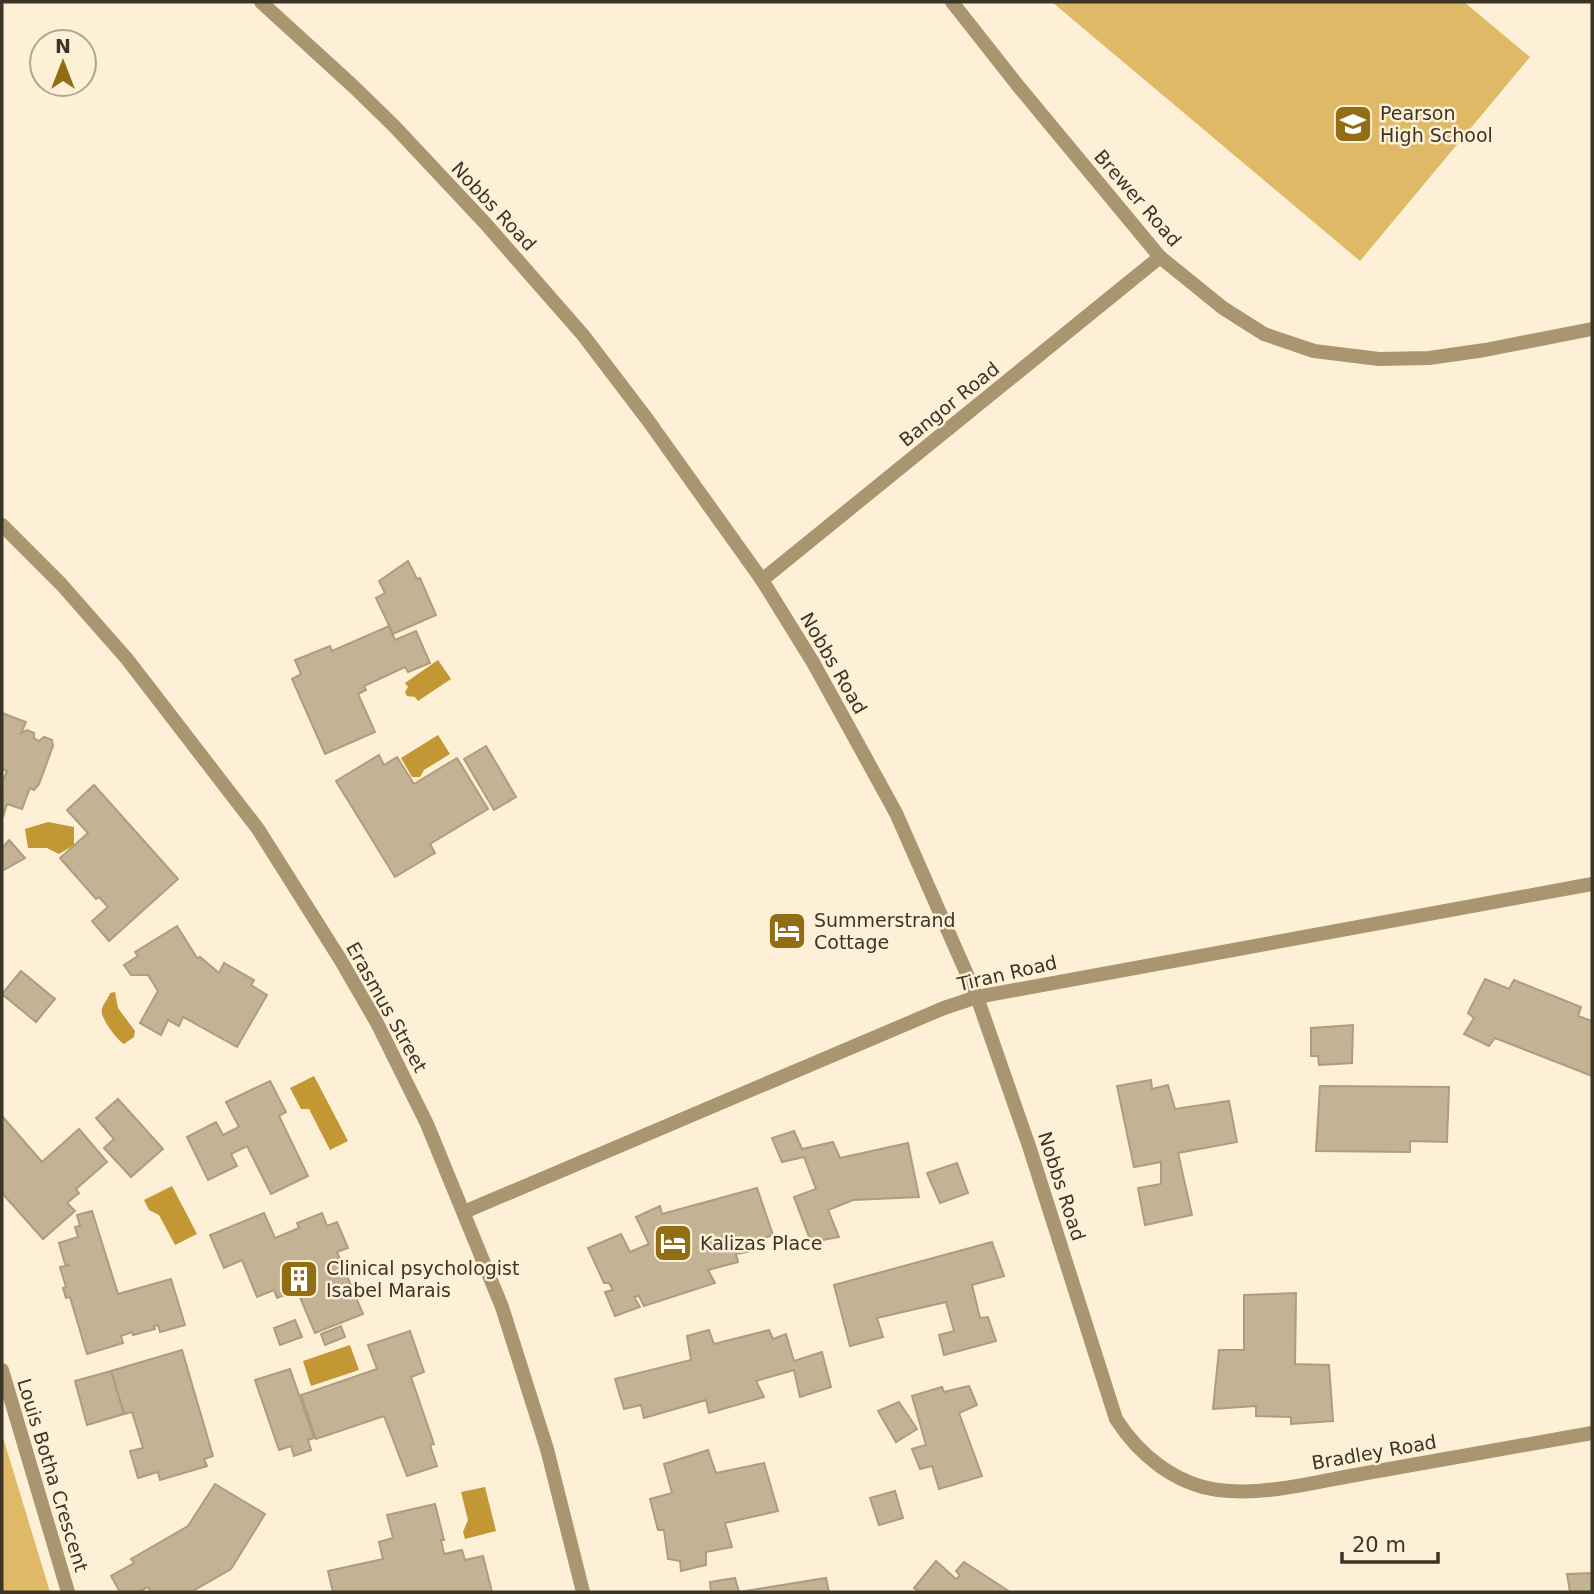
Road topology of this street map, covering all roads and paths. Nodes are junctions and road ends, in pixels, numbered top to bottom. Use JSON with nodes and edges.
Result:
{"nodes":[{"id":1,"x":261,"y":2,"type":"edge"},
{"id":2,"x":952,"y":2,"type":"edge"},
{"id":3,"x":1160,"y":257,"type":"junction"},
{"id":4,"x":1592,"y":329,"type":"edge"},
{"id":5,"x":2,"y":525,"type":"edge"},
{"id":6,"x":762,"y":580,"type":"junction"},
{"id":7,"x":1592,"y":884,"type":"edge"},
{"id":8,"x":977,"y":997,"type":"junction"},
{"id":9,"x":464,"y":1212,"type":"junction"},
{"id":10,"x":2,"y":1370,"type":"edge"},
{"id":11,"x":1592,"y":1433,"type":"edge"},
{"id":12,"x":1164,"y":1469,"type":"joint"},
{"id":13,"x":68,"y":1592,"type":"edge"},
{"id":14,"x":583,"y":1592,"type":"edge"}],
"edges":[{"from":1,"to":6,"type":"street","name":"Nobbs Road"},
{"from":2,"to":3,"type":"street","name":"Brewer Road"},
{"from":3,"to":4,"type":"street","name":"Brewer Road"},
{"from":3,"to":6,"type":"street","name":"Bangor Road"},
{"from":5,"to":9,"type":"street","name":"Erasmus Street"},
{"from":6,"to":8,"type":"street","name":"Nobbs Road"},
{"from":7,"to":8,"type":"street","name":"Tiran Road"},
{"from":8,"to":9,"type":"street","name":"Tiran Road"},
{"from":8,"to":12,"type":"street","name":"Nobbs Road"},
{"from":9,"to":14,"type":"street","name":"Erasmus Street"},
{"from":10,"to":13,"type":"street","name":"Louis Botha Crescent"},
{"from":11,"to":12,"type":"street","name":"Bradley Road"}]}
